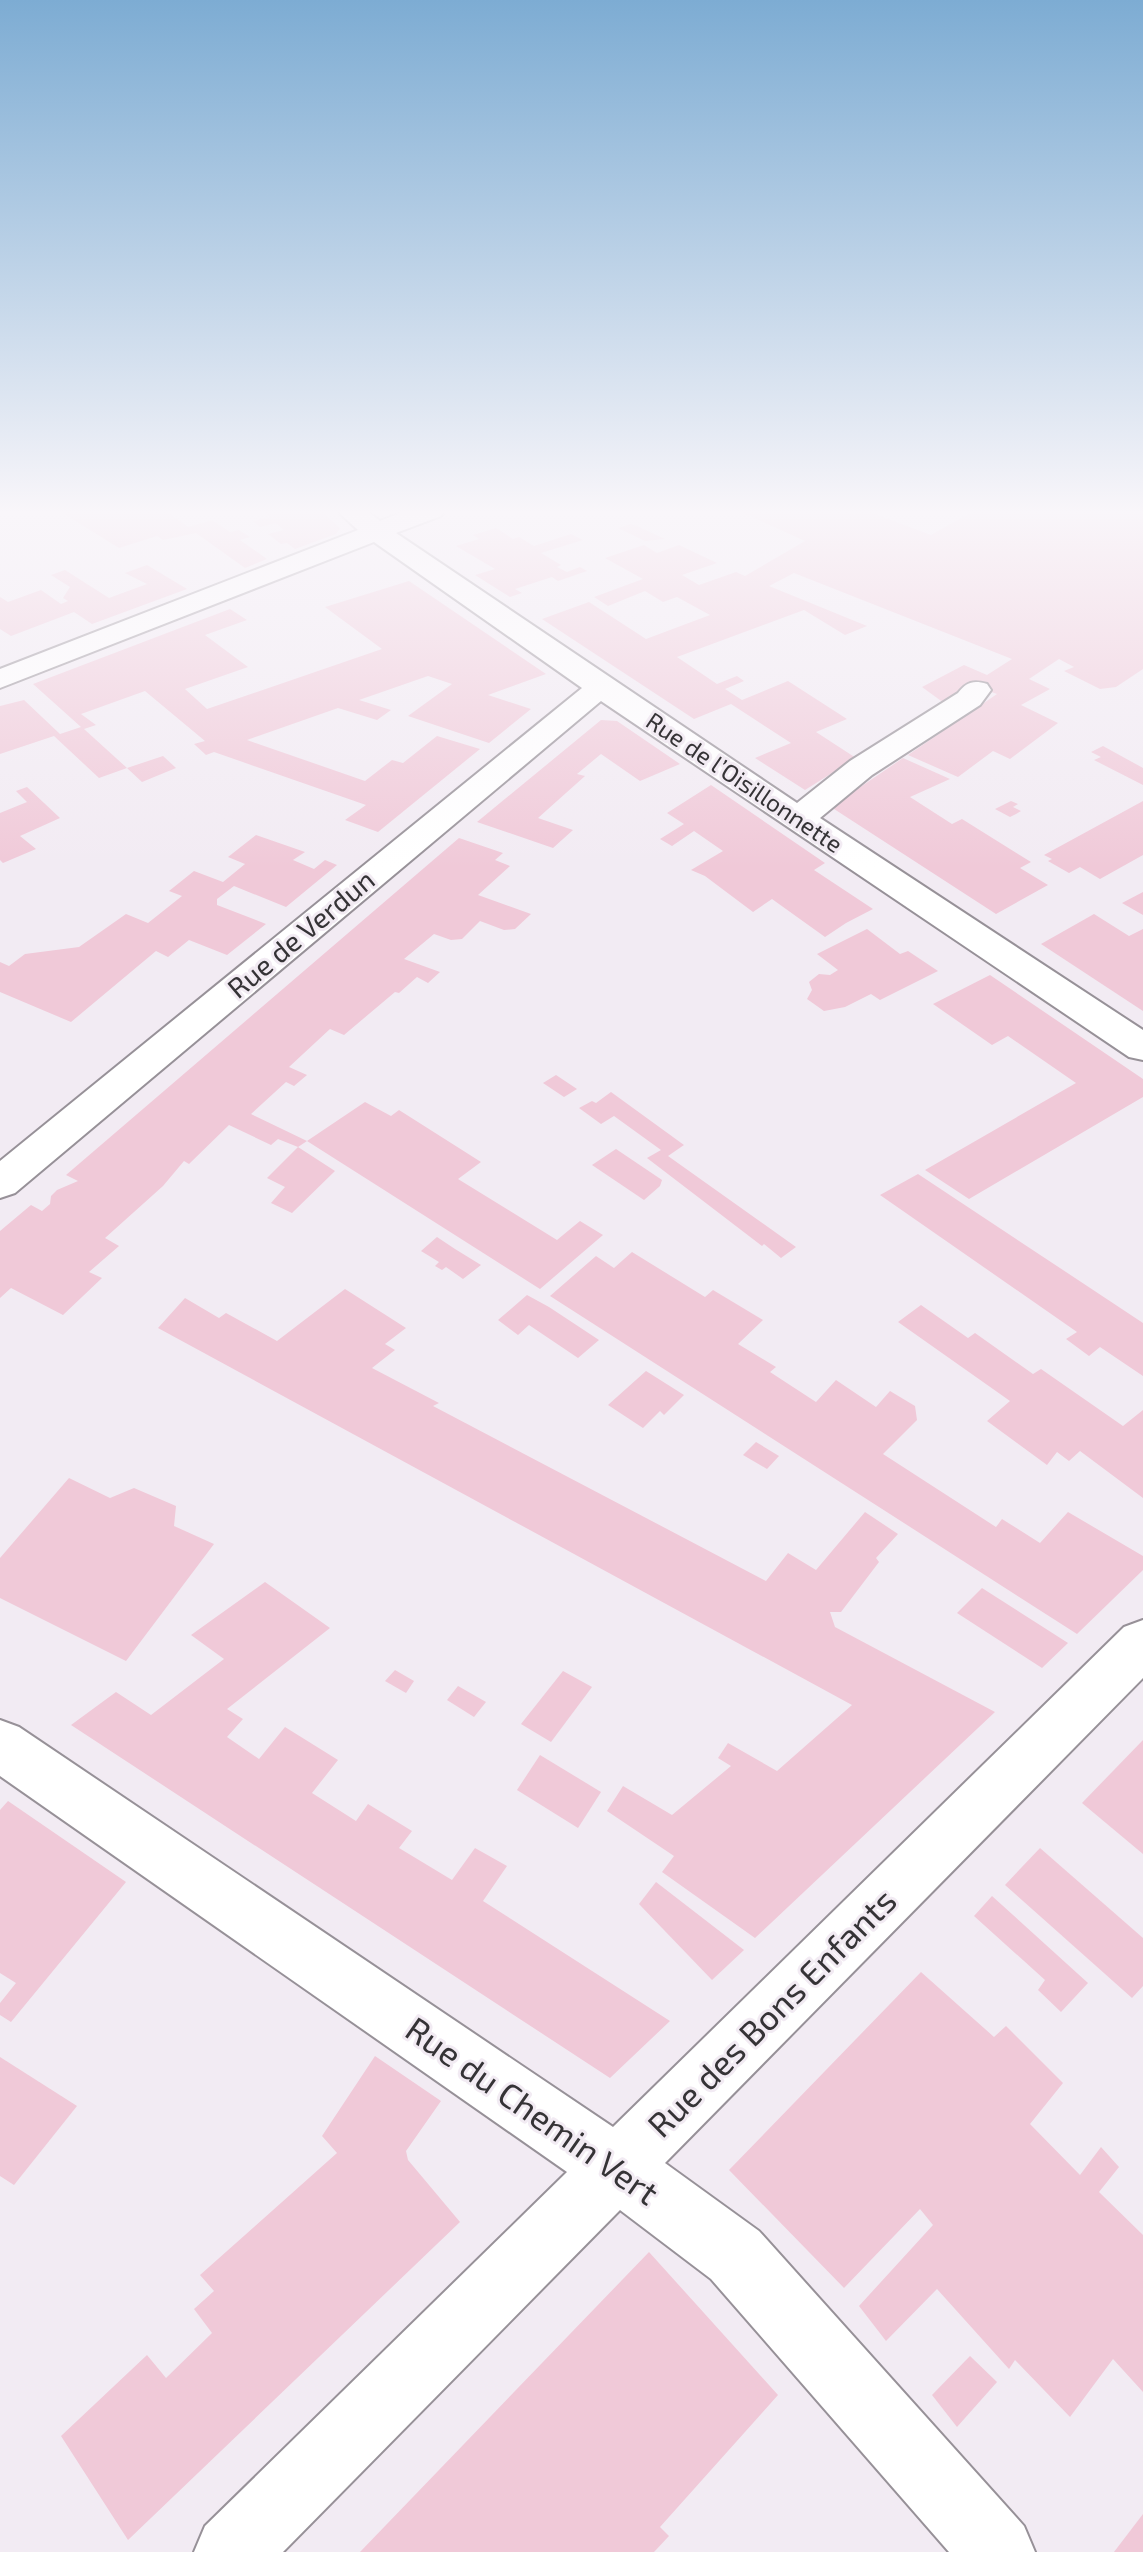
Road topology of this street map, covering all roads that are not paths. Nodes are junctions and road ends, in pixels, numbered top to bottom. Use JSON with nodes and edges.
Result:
{"nodes":[{"id":1,"x":127,"y":629,"type":"edge"},
{"id":2,"x":516,"y":629,"type":"edge"},
{"id":3,"x":0,"y":679,"type":"edge"},
{"id":4,"x":605,"y":690,"type":"junction"},
{"id":5,"x":976,"y":690,"type":"dead end"},
{"id":6,"x":798,"y":819,"type":"junction"},
{"id":7,"x":1143,"y":1048,"type":"edge"},
{"id":8,"x":0,"y":1183,"type":"edge"},
{"id":9,"x":1143,"y":1643,"type":"edge"},
{"id":10,"x":0,"y":1745,"type":"edge"},
{"id":11,"x":616,"y":2167,"type":"junction"},
{"id":12,"x":231,"y":2552,"type":"edge"},
{"id":13,"x":998,"y":2552,"type":"edge"}],
"edges":[{"from":1,"to":3,"type":"street"},
{"from":2,"to":4,"type":"street","name":"Rue de l’Oisillonnette"},
{"from":4,"to":6,"type":"street","name":"Rue de l’Oisillonnette"},
{"from":4,"to":8,"type":"street","name":"Rue de Verdun"},
{"from":5,"to":6,"type":"street"},
{"from":6,"to":7,"type":"street","name":"Rue de l’Oisillonnette"},
{"from":9,"to":11,"type":"street","name":"Rue des Bons Enfants"},
{"from":10,"to":11,"type":"street","name":"Rue du Chemin Vert"},
{"from":11,"to":12,"type":"street","name":"Rue des Bons Enfants"},
{"from":11,"to":13,"type":"street","name":"Rue du Chemin Vert"}]}
